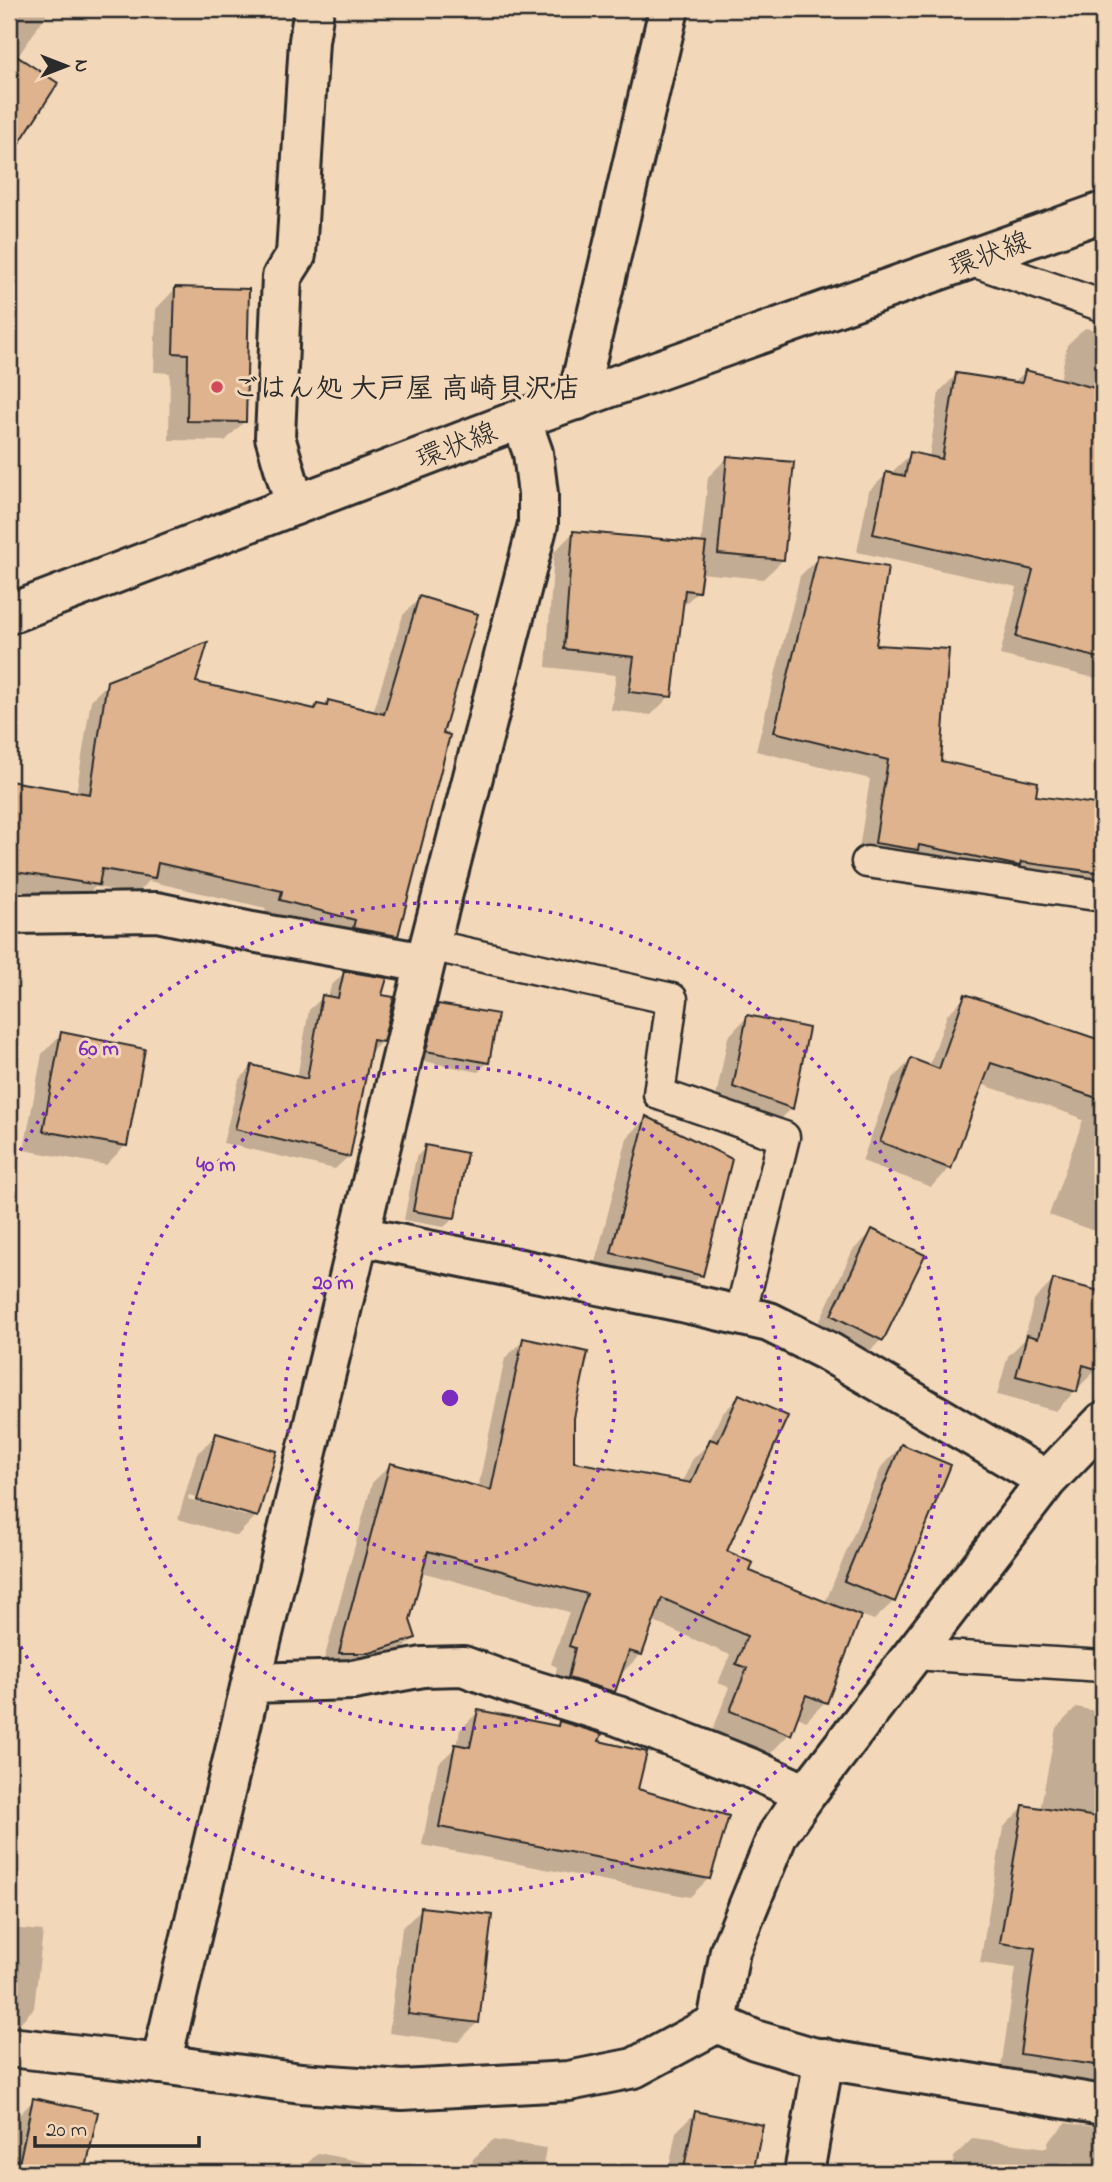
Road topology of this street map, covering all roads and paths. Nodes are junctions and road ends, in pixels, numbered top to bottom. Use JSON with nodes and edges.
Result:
{"nodes":[{"id":1,"x":314,"y":9,"type":"edge"},
{"id":2,"x":668,"y":9,"type":"edge"},
{"id":3,"x":1103,"y":212,"type":"edge"},
{"id":4,"x":970,"y":260,"type":"junction"},
{"id":5,"x":1103,"y":306,"type":"edge"},
{"id":6,"x":577,"y":400,"type":"junction"},
{"id":7,"x":521,"y":419,"type":"junction"},
{"id":8,"x":295,"y":505,"type":"junction"},
{"id":9,"x":9,"y":614,"type":"edge"},
{"id":10,"x":867,"y":862,"type":"dead end"},
{"id":11,"x":1103,"y":897,"type":"edge"},
{"id":12,"x":9,"y":914,"type":"edge"},
{"id":13,"x":427,"y":954,"type":"junction"},
{"id":14,"x":360,"y":1236,"type":"junction"},
{"id":15,"x":740,"y":1316,"type":"junction"},
{"id":16,"x":1103,"y":1422,"type":"edge"},
{"id":17,"x":1047,"y":1480,"type":"junction"},
{"id":18,"x":914,"y":1654,"type":"junction"},
{"id":19,"x":1103,"y":1666,"type":"edge"},
{"id":20,"x":251,"y":1683,"type":"junction"},
{"id":21,"x":806,"y":1794,"type":"junction"},
{"id":22,"x":718,"y":2023,"type":"junction"},
{"id":23,"x":9,"y":2047,"type":"edge"},
{"id":24,"x":824,"y":2058,"type":"junction"},
{"id":25,"x":161,"y":2064,"type":"junction"},
{"id":26,"x":1103,"y":2105,"type":"edge"},
{"id":27,"x":804,"y":2173,"type":"edge"}],
"edges":[{"from":1,"to":8,"type":"street"},
{"from":2,"to":6,"type":"street"},
{"from":3,"to":4,"type":"street","name":"環状線"},
{"from":4,"to":5,"type":"lane"},
{"from":4,"to":6,"type":"street","name":"環状線"},
{"from":6,"to":7,"type":"street","name":"環状線"},
{"from":7,"to":8,"type":"street","name":"環状線"},
{"from":7,"to":13,"type":"street"},
{"from":8,"to":9,"type":"street","name":"環状線"},
{"from":10,"to":11,"type":"lane"},
{"from":12,"to":13,"type":"street"},
{"from":13,"to":14,"type":"street"},
{"from":13,"to":15,"type":"lane"},
{"from":14,"to":15,"type":"street"},
{"from":14,"to":20,"type":"street"},
{"from":15,"to":17,"type":"street"},
{"from":16,"to":17,"type":"street"},
{"from":17,"to":18,"type":"street"},
{"from":18,"to":19,"type":"lane"},
{"from":18,"to":21,"type":"street"},
{"from":20,"to":21,"type":"street"},
{"from":20,"to":25,"type":"street"},
{"from":21,"to":22,"type":"street"},
{"from":22,"to":24,"type":"street"},
{"from":22,"to":25,"type":"street"},
{"from":23,"to":25,"type":"street"},
{"from":24,"to":26,"type":"street"},
{"from":24,"to":27,"type":"street"}]}
